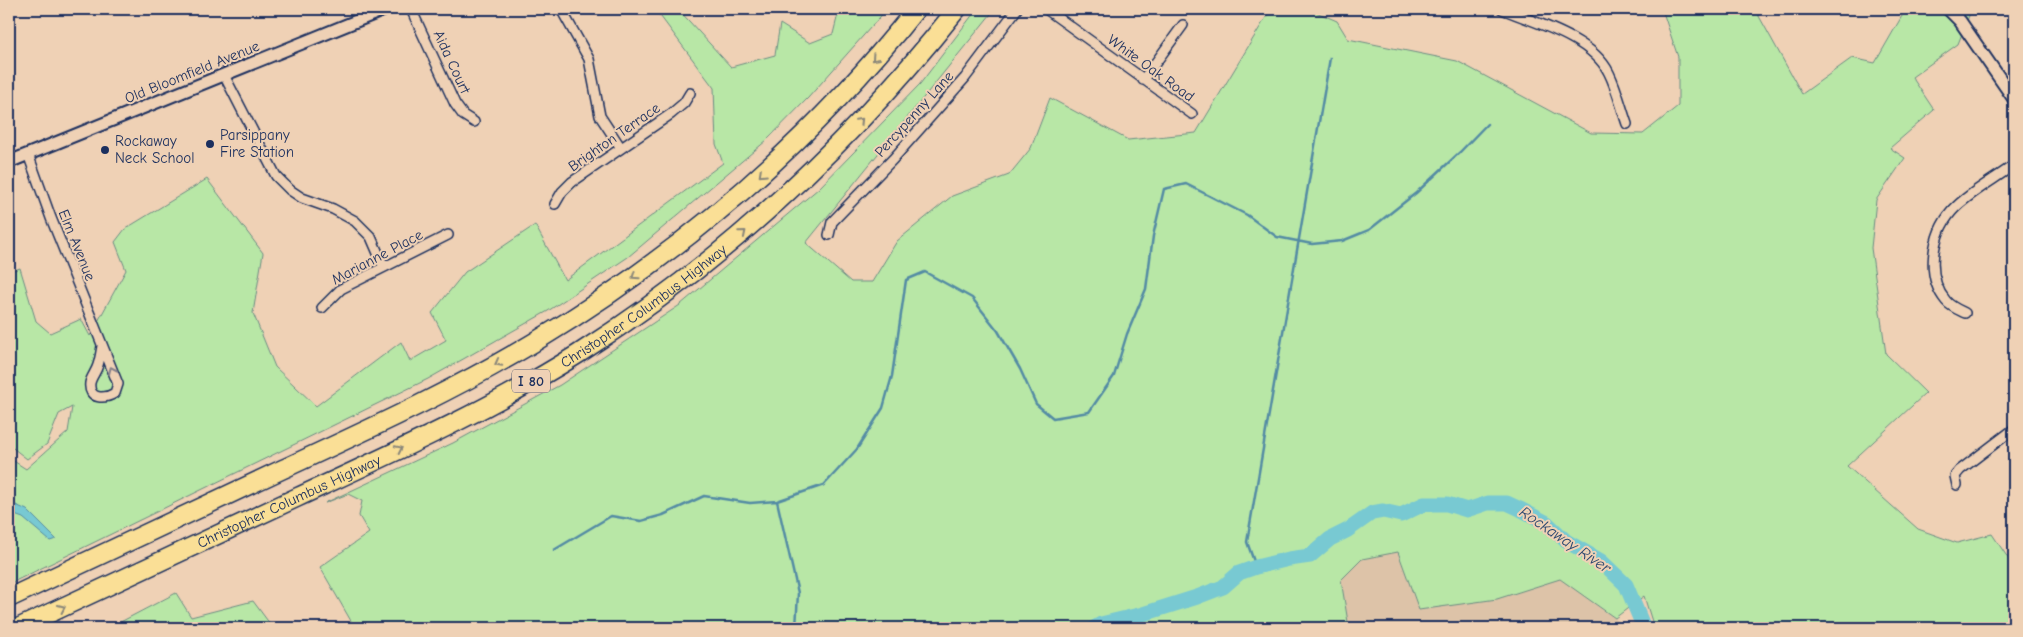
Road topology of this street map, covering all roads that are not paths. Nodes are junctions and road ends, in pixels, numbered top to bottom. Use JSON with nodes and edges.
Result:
{"nodes":[{"id":1,"x":386,"y":9,"type":"edge"},
{"id":2,"x":411,"y":9,"type":"edge"},
{"id":3,"x":561,"y":9,"type":"edge"},
{"id":4,"x":916,"y":9,"type":"edge"},
{"id":5,"x":957,"y":9,"type":"edge"},
{"id":6,"x":1017,"y":9,"type":"edge"},
{"id":7,"x":1046,"y":9,"type":"edge"},
{"id":8,"x":1502,"y":9,"type":"edge"},
{"id":9,"x":1948,"y":9,"type":"edge"},
{"id":10,"x":1183,"y":26,"type":"dead end"},
{"id":11,"x":224,"y":75,"type":"junction"},
{"id":12,"x":1144,"y":80,"type":"junction"},
{"id":13,"x":690,"y":93,"type":"dead end"},
{"id":14,"x":2014,"y":99,"type":"edge"},
{"id":15,"x":1192,"y":114,"type":"dead end"},
{"id":16,"x":474,"y":122,"type":"dead end"},
{"id":17,"x":1627,"y":124,"type":"dead end"},
{"id":18,"x":621,"y":148,"type":"junction"},
{"id":19,"x":28,"y":154,"type":"junction"},
{"id":20,"x":9,"y":162,"type":"edge"},
{"id":21,"x":2014,"y":165,"type":"edge"},
{"id":22,"x":554,"y":204,"type":"dead end"},
{"id":23,"x":829,"y":234,"type":"dead end"},
{"id":24,"x":448,"y":236,"type":"dead end"},
{"id":25,"x":384,"y":267,"type":"junction"},
{"id":26,"x":322,"y":308,"type":"dead end"},
{"id":27,"x":1965,"y":313,"type":"dead end"},
{"id":28,"x":102,"y":346,"type":"junction"},
{"id":29,"x":2014,"y":429,"type":"edge"},
{"id":30,"x":1957,"y":485,"type":"dead end"},
{"id":31,"x":9,"y":598,"type":"edge"},
{"id":32,"x":18,"y":628,"type":"edge"}],
"edges":[{"from":1,"to":11,"type":"street","name":"Old Bloomfield Avenue"},
{"from":2,"to":16,"type":"street","name":"Aida Court"},
{"from":3,"to":18,"type":"street"},
{"from":4,"to":31,"type":"highway","name":"Christopher Columbus Highway","number":"I 80","one_way":true},
{"from":32,"to":5,"type":"highway","name":"Christopher Columbus Highway","number":"I 80","one_way":true},
{"from":6,"to":23,"type":"street","name":"Percypenny Lane"},
{"from":7,"to":12,"type":"street","name":"White Oak Road"},
{"from":8,"to":17,"type":"street"},
{"from":9,"to":14,"type":"street"},
{"from":10,"to":12,"type":"street"},
{"from":11,"to":19,"type":"street","name":"Old Bloomfield Avenue"},
{"from":11,"to":25,"type":"street"},
{"from":12,"to":15,"type":"street","name":"White Oak Road"},
{"from":13,"to":18,"type":"street","name":"Brighton Terrace"},
{"from":18,"to":22,"type":"street","name":"Brighton Terrace"},
{"from":19,"to":20,"type":"street","name":"Old Bloomfield Avenue"},
{"from":19,"to":28,"type":"street","name":"Elm Avenue"},
{"from":21,"to":27,"type":"street"},
{"from":24,"to":25,"type":"street","name":"Marianne Place"},
{"from":25,"to":26,"type":"street","name":"Marianne Place"},
{"from":28,"to":28,"type":"street","name":"Elm Avenue","one_way":true},
{"from":29,"to":30,"type":"street"}]}
